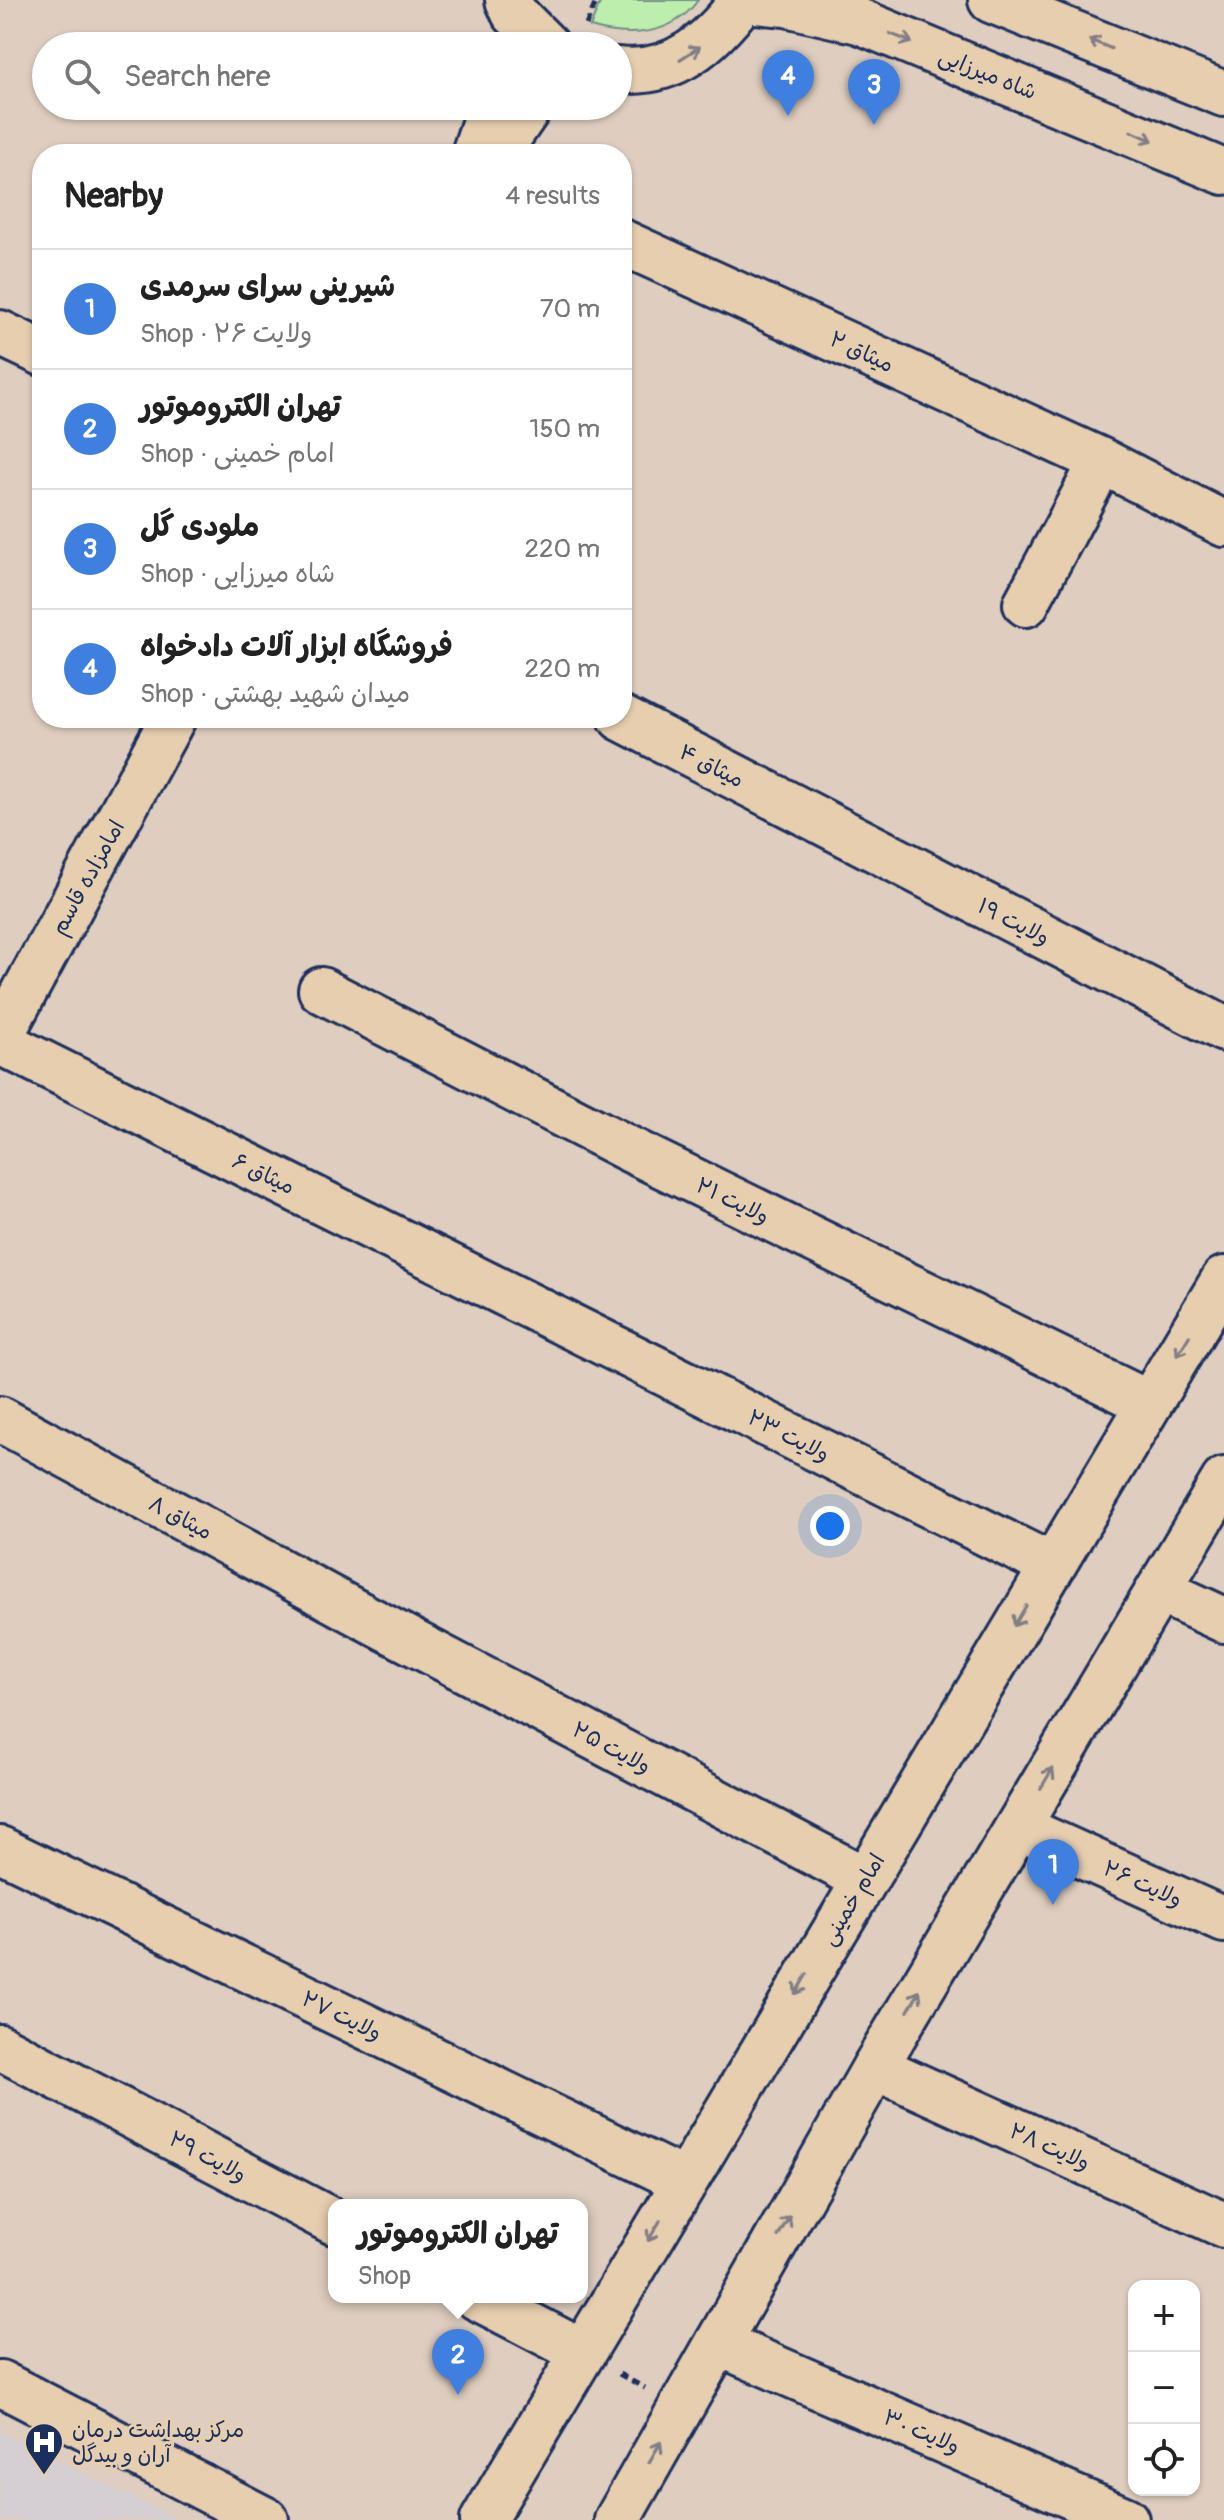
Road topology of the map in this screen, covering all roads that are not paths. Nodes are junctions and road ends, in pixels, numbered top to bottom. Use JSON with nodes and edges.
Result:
{"nodes":[{"id":1,"x":744,"y":0,"type":"edge"},
{"id":2,"x":991,"y":0,"type":"edge"},
{"id":3,"x":510,"y":20,"type":"edge"},
{"id":4,"x":527,"y":32,"type":"edge"},
{"id":5,"x":632,"y":71,"type":"edge"},
{"id":6,"x":1224,"y":94,"type":"edge"},
{"id":7,"x":485,"y":120,"type":"edge"},
{"id":8,"x":520,"y":120,"type":"edge"},
{"id":9,"x":477,"y":144,"type":"edge"},
{"id":10,"x":504,"y":144,"type":"edge"},
{"id":11,"x":1224,"y":172,"type":"edge"},
{"id":12,"x":632,"y":247,"type":"edge"},
{"id":13,"x":0,"y":333,"type":"edge"},
{"id":14,"x":32,"y":348,"type":"edge"},
{"id":15,"x":1102,"y":461,"type":"junction"},
{"id":16,"x":1224,"y":524,"type":"edge"},
{"id":17,"x":1026,"y":604,"type":"dead end"},
{"id":18,"x":632,"y":724,"type":"edge"},
{"id":19,"x":168,"y":728,"type":"edge"},
{"id":20,"x":803,"y":812,"type":"joint"},
{"id":21,"x":321,"y":990,"type":"dead end"},
{"id":22,"x":1224,"y":1029,"type":"edge"},
{"id":23,"x":0,"y":1040,"type":"edge"},
{"id":24,"x":1224,"y":1279,"type":"edge"},
{"id":25,"x":527,"y":1304,"type":"joint"},
{"id":26,"x":1148,"y":1403,"type":"junction"},
{"id":27,"x":0,"y":1419,"type":"edge"},
{"id":28,"x":1224,"y":1480,"type":"edge"},
{"id":29,"x":1050,"y":1565,"type":"junction"},
{"id":30,"x":1159,"y":1590,"type":"junction"},
{"id":31,"x":361,"y":1615,"type":"joint"},
{"id":32,"x":1224,"y":1620,"type":"edge"},
{"id":33,"x":1018,"y":1827,"type":"junction"},
{"id":34,"x":0,"y":1849,"type":"edge"},
{"id":35,"x":864,"y":1879,"type":"junction"},
{"id":36,"x":1224,"y":1920,"type":"edge"},
{"id":37,"x":0,"y":2047,"type":"edge"},
{"id":38,"x":875,"y":2067,"type":"junction"},
{"id":39,"x":684,"y":2181,"type":"junction"},
{"id":40,"x":328,"y":2219,"type":"edge"},
{"id":41,"x":1224,"y":2225,"type":"edge"},
{"id":42,"x":488,"y":2303,"type":"edge"},
{"id":43,"x":718,"y":2343,"type":"junction"},
{"id":44,"x":582,"y":2352,"type":"junction"},
{"id":45,"x":0,"y":2383,"type":"edge"},
{"id":46,"x":266,"y":2520,"type":"edge"},
{"id":47,"x":483,"y":2520,"type":"edge"},
{"id":48,"x":617,"y":2520,"type":"edge"},
{"id":49,"x":1126,"y":2520,"type":"edge"}],
"edges":[{"from":5,"to":1,"type":"street","one_way":true},
{"from":1,"to":11,"type":"street","name":"شاه میرزایی","one_way":true},
{"from":6,"to":2,"type":"street","one_way":true},
{"from":3,"to":4,"type":"street"},
{"from":7,"to":9,"type":"street"},
{"from":8,"to":10,"type":"street"},
{"from":12,"to":15,"type":"street","name":"میثاق ۲"},
{"from":13,"to":14,"type":"street"},
{"from":15,"to":16,"type":"street","name":"میثاق ۲"},
{"from":15,"to":17,"type":"street"},
{"from":18,"to":20,"type":"street","name":"میثاق ۴"},
{"from":19,"to":23,"type":"street","name":"امامزاده قاسم"},
{"from":20,"to":22,"type":"street","name":"ولایت ۱۹"},
{"from":21,"to":26,"type":"street","name":"ولایت ۲۱"},
{"from":23,"to":25,"type":"street","name":"میثاق ۶"},
{"from":24,"to":26,"type":"street","name":"امام خمینی","one_way":true},
{"from":25,"to":29,"type":"street","name":"ولایت ۲۳"},
{"from":26,"to":29,"type":"street","name":"امام خمینی"},
{"from":27,"to":31,"type":"street","name":"میثاق ۸"},
{"from":28,"to":30,"type":"street"},
{"from":29,"to":35,"type":"street","name":"امام خمینی","one_way":true},
{"from":30,"to":32,"type":"street"},
{"from":33,"to":30,"type":"street","one_way":true},
{"from":31,"to":35,"type":"street","name":"ولایت ۲۵"},
{"from":33,"to":36,"type":"street","name":"ولایت ۲۶"},
{"from":38,"to":33,"type":"street","one_way":true},
{"from":34,"to":39,"type":"street","name":"ولایت ۲۷"},
{"from":35,"to":39,"type":"street","name":"امام خمینی","one_way":true},
{"from":37,"to":40,"type":"street","name":"ولایت ۲۹"},
{"from":38,"to":41,"type":"street","name":"ولایت ۲۸"},
{"from":43,"to":38,"type":"street","one_way":true},
{"from":39,"to":44,"type":"street","name":"امام خمینی","one_way":true},
{"from":42,"to":44,"type":"street"},
{"from":48,"to":43,"type":"street","one_way":true},
{"from":43,"to":49,"type":"street","name":"ولایت ۳۰"},
{"from":44,"to":47,"type":"street","name":"امام خمینی"},
{"from":45,"to":46,"type":"street"}]}
